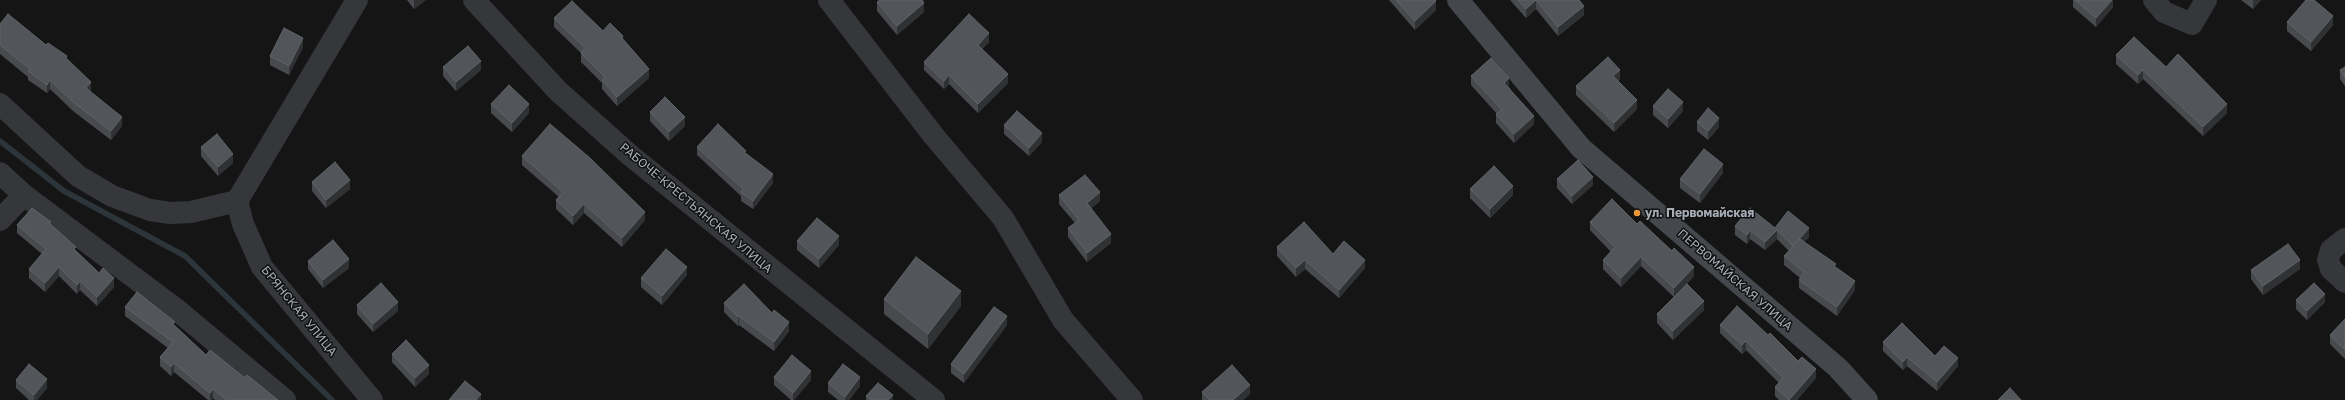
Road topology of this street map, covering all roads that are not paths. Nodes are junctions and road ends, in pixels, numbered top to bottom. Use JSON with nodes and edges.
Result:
{"nodes":[{"id":1,"x":357,"y":0,"type":"edge"},
{"id":2,"x":474,"y":0,"type":"edge"},
{"id":3,"x":829,"y":0,"type":"edge"},
{"id":4,"x":1458,"y":0,"type":"edge"},
{"id":5,"x":2154,"y":0,"type":"edge"},
{"id":6,"x":2206,"y":0,"type":"edge"},
{"id":7,"x":0,"y":104,"type":"edge"},
{"id":8,"x":0,"y":173,"type":"edge"},
{"id":9,"x":24,"y":195,"type":"junction"},
{"id":10,"x":237,"y":201,"type":"junction"},
{"id":11,"x":0,"y":220,"type":"edge"},
{"id":12,"x":2345,"y":240,"type":"edge"},
{"id":13,"x":2345,"y":282,"type":"edge"},
{"id":14,"x":285,"y":400,"type":"edge"},
{"id":15,"x":372,"y":400,"type":"edge"},
{"id":16,"x":934,"y":400,"type":"edge"},
{"id":17,"x":1132,"y":400,"type":"edge"},
{"id":18,"x":1867,"y":400,"type":"edge"}],
"edges":[{"from":1,"to":10,"type":"street"},
{"from":2,"to":16,"type":"street","name":"РАБОЧЕ-КРЕСТЬЯНСКАЯ УЛИЦА"},
{"from":3,"to":17,"type":"street"},
{"from":4,"to":18,"type":"street","name":"ПЕРВОМАЙСКАЯ УЛИЦА"},
{"from":5,"to":6,"type":"street"},
{"from":7,"to":10,"type":"street"},
{"from":8,"to":9,"type":"street"},
{"from":9,"to":11,"type":"street"},
{"from":9,"to":14,"type":"street"},
{"from":10,"to":15,"type":"street","name":"БРЯНСКАЯ УЛИЦА"},
{"from":12,"to":13,"type":"street"}]}
